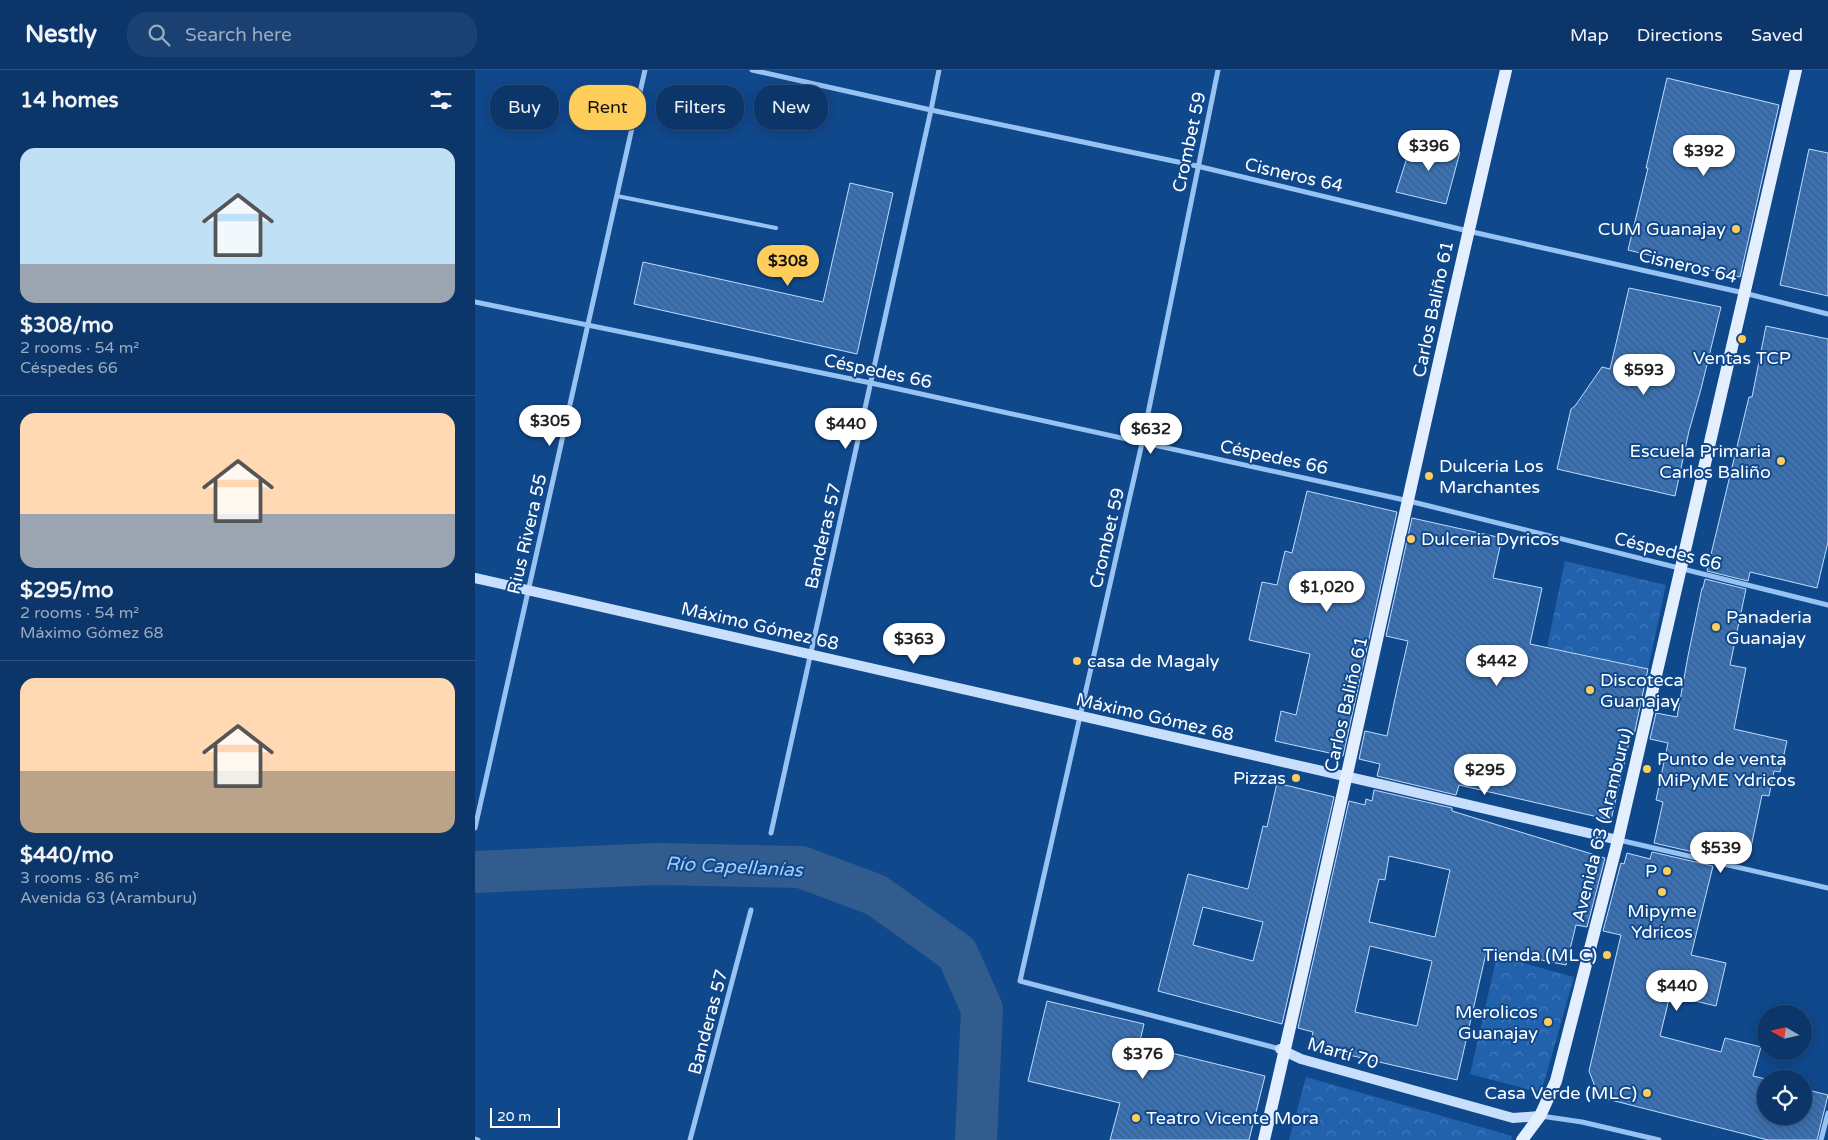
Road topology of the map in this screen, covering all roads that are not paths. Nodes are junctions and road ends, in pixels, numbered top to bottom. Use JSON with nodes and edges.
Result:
{"nodes":[{"id":1,"x":645,"y":70,"type":"edge"},
{"id":2,"x":752,"y":70,"type":"edge"},
{"id":3,"x":939,"y":70,"type":"edge"},
{"id":4,"x":1217,"y":70,"type":"edge"},
{"id":5,"x":1506,"y":70,"type":"edge"},
{"id":6,"x":1796,"y":70,"type":"edge"},
{"id":7,"x":931,"y":110,"type":"junction"},
{"id":8,"x":1197,"y":166,"type":"junction"},
{"id":9,"x":617,"y":196,"type":"junction"},
{"id":10,"x":776,"y":228,"type":"dead end"},
{"id":11,"x":1468,"y":231,"type":"junction"},
{"id":12,"x":1744,"y":293,"type":"junction"},
{"id":13,"x":475,"y":302,"type":"edge"},
{"id":14,"x":1828,"y":314,"type":"edge"},
{"id":15,"x":587,"y":326,"type":"junction"},
{"id":16,"x":871,"y":383,"type":"junction"},
{"id":17,"x":1143,"y":442,"type":"junction"},
{"id":18,"x":1409,"y":501,"type":"junction"},
{"id":19,"x":1681,"y":569,"type":"junction"},
{"id":20,"x":475,"y":578,"type":"edge"},
{"id":21,"x":528,"y":590,"type":"junction"},
{"id":22,"x":1828,"y":605,"type":"edge"},
{"id":23,"x":811,"y":654,"type":"junction"},
{"id":24,"x":1080,"y":716,"type":"junction"},
{"id":25,"x":1347,"y":777,"type":"junction"},
{"id":26,"x":475,"y":828,"type":"edge"},
{"id":27,"x":771,"y":833,"type":"dead end"},
{"id":28,"x":1618,"y":840,"type":"junction"},
{"id":29,"x":1828,"y":888,"type":"edge"},
{"id":30,"x":751,"y":910,"type":"dead end"},
{"id":31,"x":1020,"y":980,"type":"joint"},
{"id":32,"x":1282,"y":1050,"type":"junction"},
{"id":33,"x":1828,"y":1113,"type":"edge"},
{"id":34,"x":1541,"y":1116,"type":"junction"},
{"id":35,"x":690,"y":1140,"type":"edge"},
{"id":36,"x":1263,"y":1140,"type":"edge"},
{"id":37,"x":1522,"y":1140,"type":"edge"},
{"id":38,"x":1659,"y":1140,"type":"edge"},
{"id":39,"x":1821,"y":1140,"type":"edge"}],
"edges":[{"from":1,"to":9,"type":"street","name":"Rius Rivera 55"},
{"from":2,"to":7,"type":"street","name":"Cisneros 64"},
{"from":3,"to":7,"type":"street","name":"Banderas 57"},
{"from":4,"to":8,"type":"street","name":"Crombet 59"},
{"from":5,"to":11,"type":"main road","name":"Carlos Baliño 61"},
{"from":6,"to":12,"type":"main road","name":"Avenida 63 (Aramburu)"},
{"from":7,"to":8,"type":"street","name":"Cisneros 64"},
{"from":7,"to":16,"type":"street","name":"Banderas 57"},
{"from":8,"to":11,"type":"street","name":"Cisneros 64"},
{"from":8,"to":17,"type":"street","name":"Crombet 59"},
{"from":9,"to":10,"type":"lane"},
{"from":9,"to":15,"type":"street","name":"Rius Rivera 55"},
{"from":11,"to":12,"type":"street","name":"Cisneros 64"},
{"from":11,"to":18,"type":"main road","name":"Carlos Baliño 61"},
{"from":12,"to":14,"type":"street","name":"Cisneros 64"},
{"from":12,"to":19,"type":"main road","name":"Avenida 63 (Aramburu)"},
{"from":13,"to":15,"type":"street","name":"Céspedes 66"},
{"from":15,"to":16,"type":"street","name":"Céspedes 66"},
{"from":15,"to":21,"type":"street","name":"Rius Rivera 55"},
{"from":16,"to":17,"type":"street","name":"Céspedes 66"},
{"from":16,"to":23,"type":"street","name":"Banderas 57"},
{"from":17,"to":18,"type":"street","name":"Céspedes 66"},
{"from":17,"to":24,"type":"street","name":"Crombet 59"},
{"from":18,"to":19,"type":"street","name":"Céspedes 66"},
{"from":18,"to":25,"type":"main road","name":"Carlos Baliño 61"},
{"from":19,"to":22,"type":"street","name":"Céspedes 66"},
{"from":19,"to":28,"type":"main road","name":"Avenida 63 (Aramburu)"},
{"from":20,"to":21,"type":"street","name":"Máximo Gómez 68"},
{"from":21,"to":23,"type":"street","name":"Máximo Gómez 68"},
{"from":21,"to":26,"type":"street","name":"Rius Rivera 55"},
{"from":23,"to":24,"type":"street","name":"Máximo Gómez 68"},
{"from":23,"to":27,"type":"street","name":"Banderas 57"},
{"from":24,"to":25,"type":"street","name":"Máximo Gómez 68"},
{"from":24,"to":31,"type":"street","name":"Crombet 59"},
{"from":25,"to":28,"type":"street","name":"Máximo Gómez 68"},
{"from":25,"to":32,"type":"main road","name":"Carlos Baliño 61"},
{"from":28,"to":29,"type":"street","name":"Máximo Gómez 68"},
{"from":28,"to":34,"type":"main road","name":"Avenida 63 (Aramburu)"},
{"from":30,"to":35,"type":"street","name":"Banderas 57"},
{"from":31,"to":32,"type":"street","name":"Martí 70"},
{"from":32,"to":34,"type":"street","name":"Martí 70"},
{"from":32,"to":36,"type":"main road","name":"Carlos Baliño 61"},
{"from":33,"to":39,"type":"street"},
{"from":34,"to":37,"type":"main road","name":"Avenida 63 (Aramburu)"},
{"from":34,"to":38,"type":"street","name":"Martí 70"}]}
